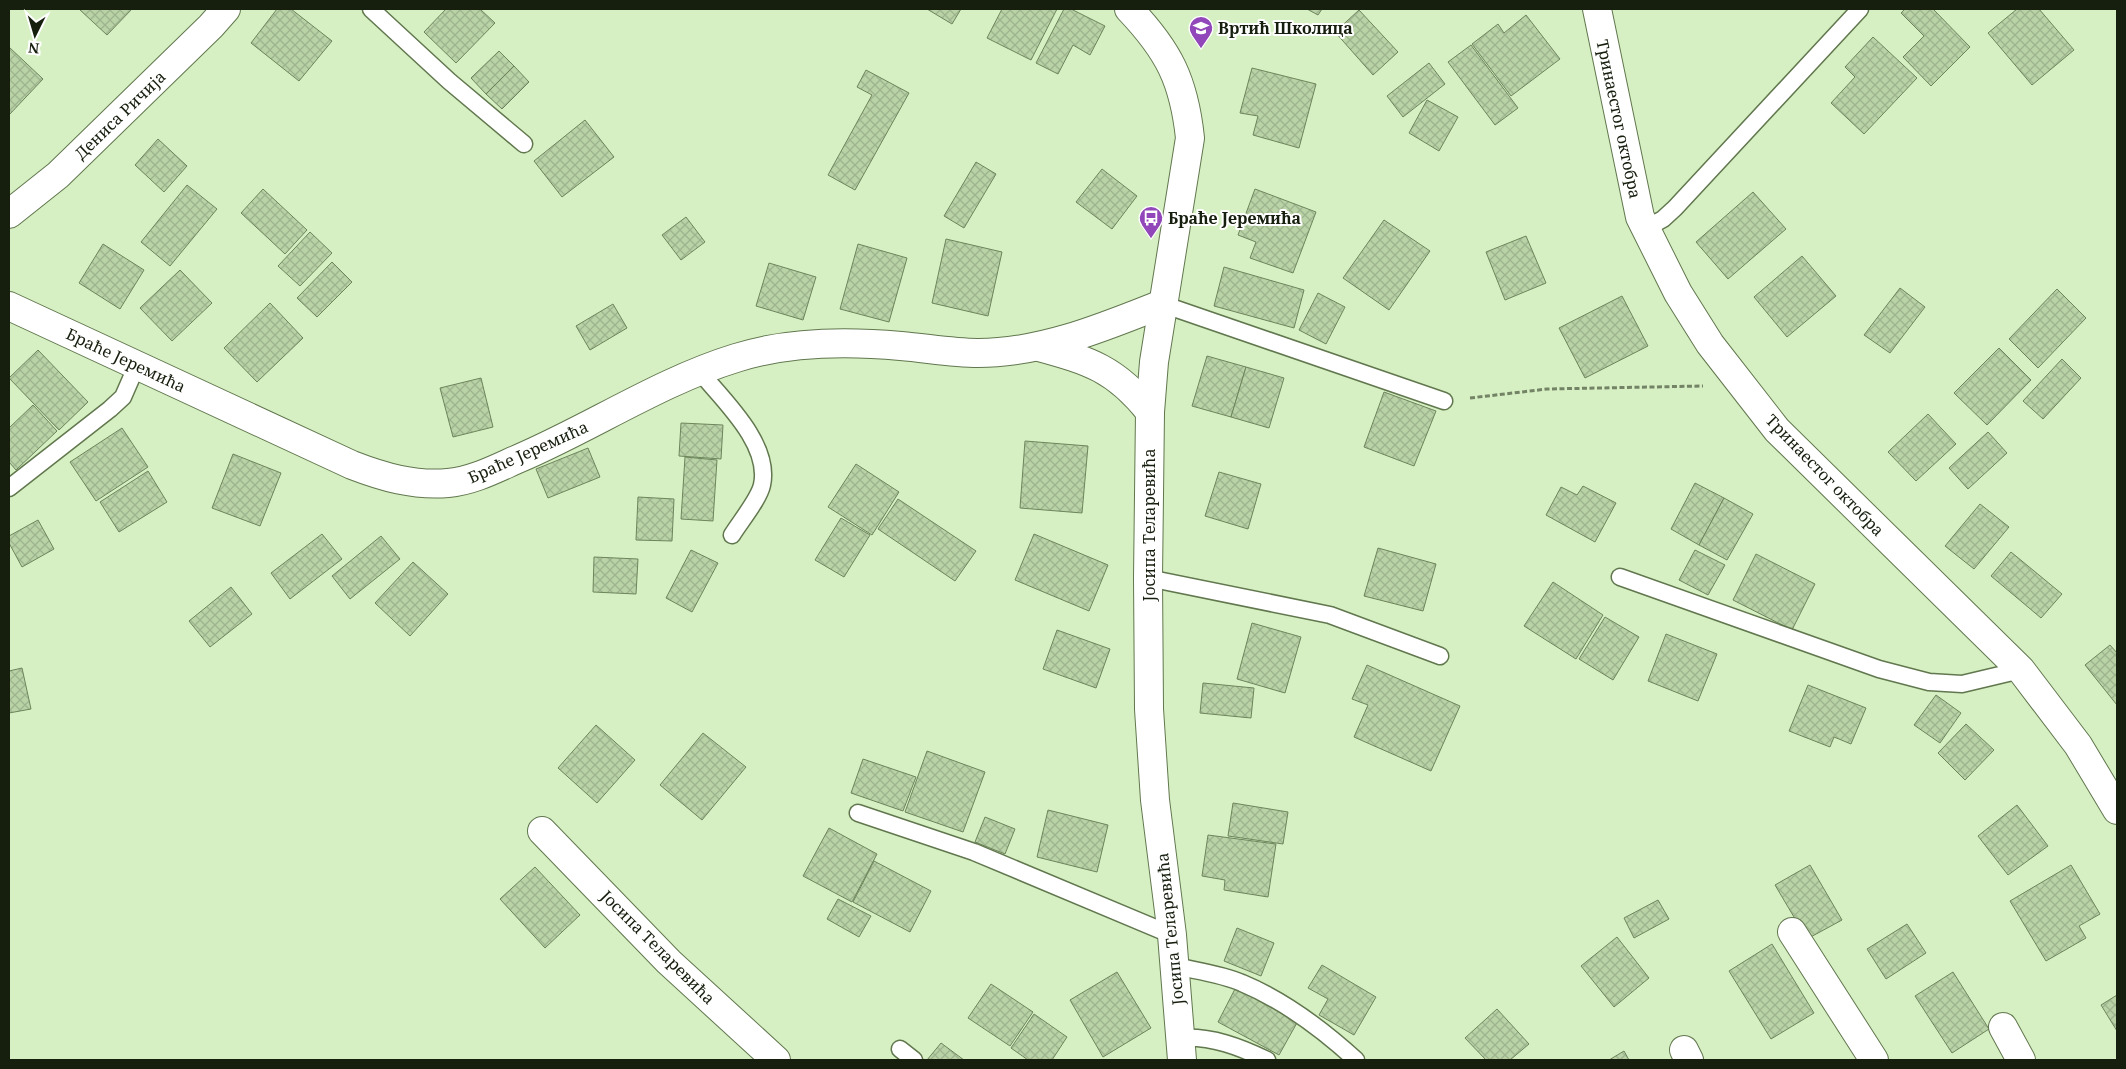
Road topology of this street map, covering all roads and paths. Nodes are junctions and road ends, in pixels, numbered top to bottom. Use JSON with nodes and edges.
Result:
{"nodes":[{"id":1,"x":226,"y":9,"type":"edge"},
{"id":2,"x":371,"y":9,"type":"edge"},
{"id":3,"x":1129,"y":9,"type":"edge"},
{"id":4,"x":1597,"y":9,"type":"edge"},
{"id":5,"x":1860,"y":9,"type":"edge"},
{"id":6,"x":524,"y":144,"type":"dead end"},
{"id":7,"x":9,"y":214,"type":"edge"},
{"id":8,"x":1645,"y":229,"type":"junction"},
{"id":9,"x":1162,"y":304,"type":"junction"},
{"id":10,"x":9,"y":306,"type":"edge"},
{"id":11,"x":1040,"y":346,"type":"junction"},
{"id":12,"x":137,"y":365,"type":"junction"},
{"id":13,"x":699,"y":371,"type":"junction"},
{"id":14,"x":1743,"y":385,"type":"junction"},
{"id":15,"x":1444,"y":401,"type":"joint"},
{"id":16,"x":1150,"y":412,"type":"junction"},
{"id":17,"x":9,"y":488,"type":"edge"},
{"id":18,"x":732,"y":534,"type":"dead end"},
{"id":19,"x":1620,"y":577,"type":"dead end"},
{"id":20,"x":1148,"y":578,"type":"junction"},
{"id":21,"x":1440,"y":656,"type":"dead end"},
{"id":22,"x":2021,"y":670,"type":"junction"},
{"id":23,"x":2116,"y":806,"type":"edge"},
{"id":24,"x":858,"y":813,"type":"dead end"},
{"id":25,"x":542,"y":831,"type":"dead end"},
{"id":26,"x":1792,"y":932,"type":"dead end"},
{"id":27,"x":1172,"y":935,"type":"junction"},
{"id":28,"x":1175,"y":966,"type":"junction"},
{"id":29,"x":2003,"y":1028,"type":"dead end"},
{"id":30,"x":900,"y":1049,"type":"dead end"},
{"id":31,"x":1181,"y":1049,"type":"edge"},
{"id":32,"x":776,"y":1060,"type":"edge"},
{"id":33,"x":914,"y":1060,"type":"edge"},
{"id":34,"x":1267,"y":1060,"type":"edge"},
{"id":35,"x":1356,"y":1060,"type":"edge"},
{"id":36,"x":1874,"y":1060,"type":"edge"},
{"id":37,"x":2021,"y":1060,"type":"edge"}],
"edges":[{"from":1,"to":7,"type":"street","name":"Дениса Ричија"},
{"from":2,"to":6,"type":"lane"},
{"from":3,"to":9,"type":"street","name":"Јосипа Теларевића"},
{"from":4,"to":8,"type":"street","name":"Тринаестог октобра"},
{"from":5,"to":8,"type":"lane"},
{"from":8,"to":14,"type":"street","name":"Тринаестог октобра"},
{"from":9,"to":11,"type":"street","name":"Браће Јеремића"},
{"from":9,"to":15,"type":"lane"},
{"from":9,"to":16,"type":"street","name":"Јосипа Теларевића"},
{"from":10,"to":12,"type":"street","name":"Браће Јеремића"},
{"from":11,"to":13,"type":"street","name":"Браће Јеремића"},
{"from":11,"to":16,"type":"street","name":"Браће Јеремића"},
{"from":12,"to":13,"type":"street","name":"Браће Јеремића"},
{"from":12,"to":17,"type":"lane"},
{"from":13,"to":18,"type":"lane"},
{"from":14,"to":15,"type":"path"},
{"from":14,"to":22,"type":"street","name":"Тринаестог октобра"},
{"from":16,"to":20,"type":"street","name":"Јосипа Теларевића"},
{"from":19,"to":22,"type":"lane"},
{"from":20,"to":21,"type":"lane"},
{"from":20,"to":27,"type":"street","name":"Јосипа Теларевића"},
{"from":22,"to":23,"type":"street","name":"Тринаестог октобра"},
{"from":24,"to":27,"type":"lane"},
{"from":25,"to":32,"type":"street","name":"Јосипа Теларевића"},
{"from":26,"to":36,"type":"street"},
{"from":27,"to":28,"type":"street","name":"Јосипа Теларевића"},
{"from":28,"to":31,"type":"street","name":"Јосипа Теларевића"},
{"from":28,"to":35,"type":"lane"},
{"from":29,"to":37,"type":"street"},
{"from":30,"to":33,"type":"lane"},
{"from":31,"to":34,"type":"lane"}]}
